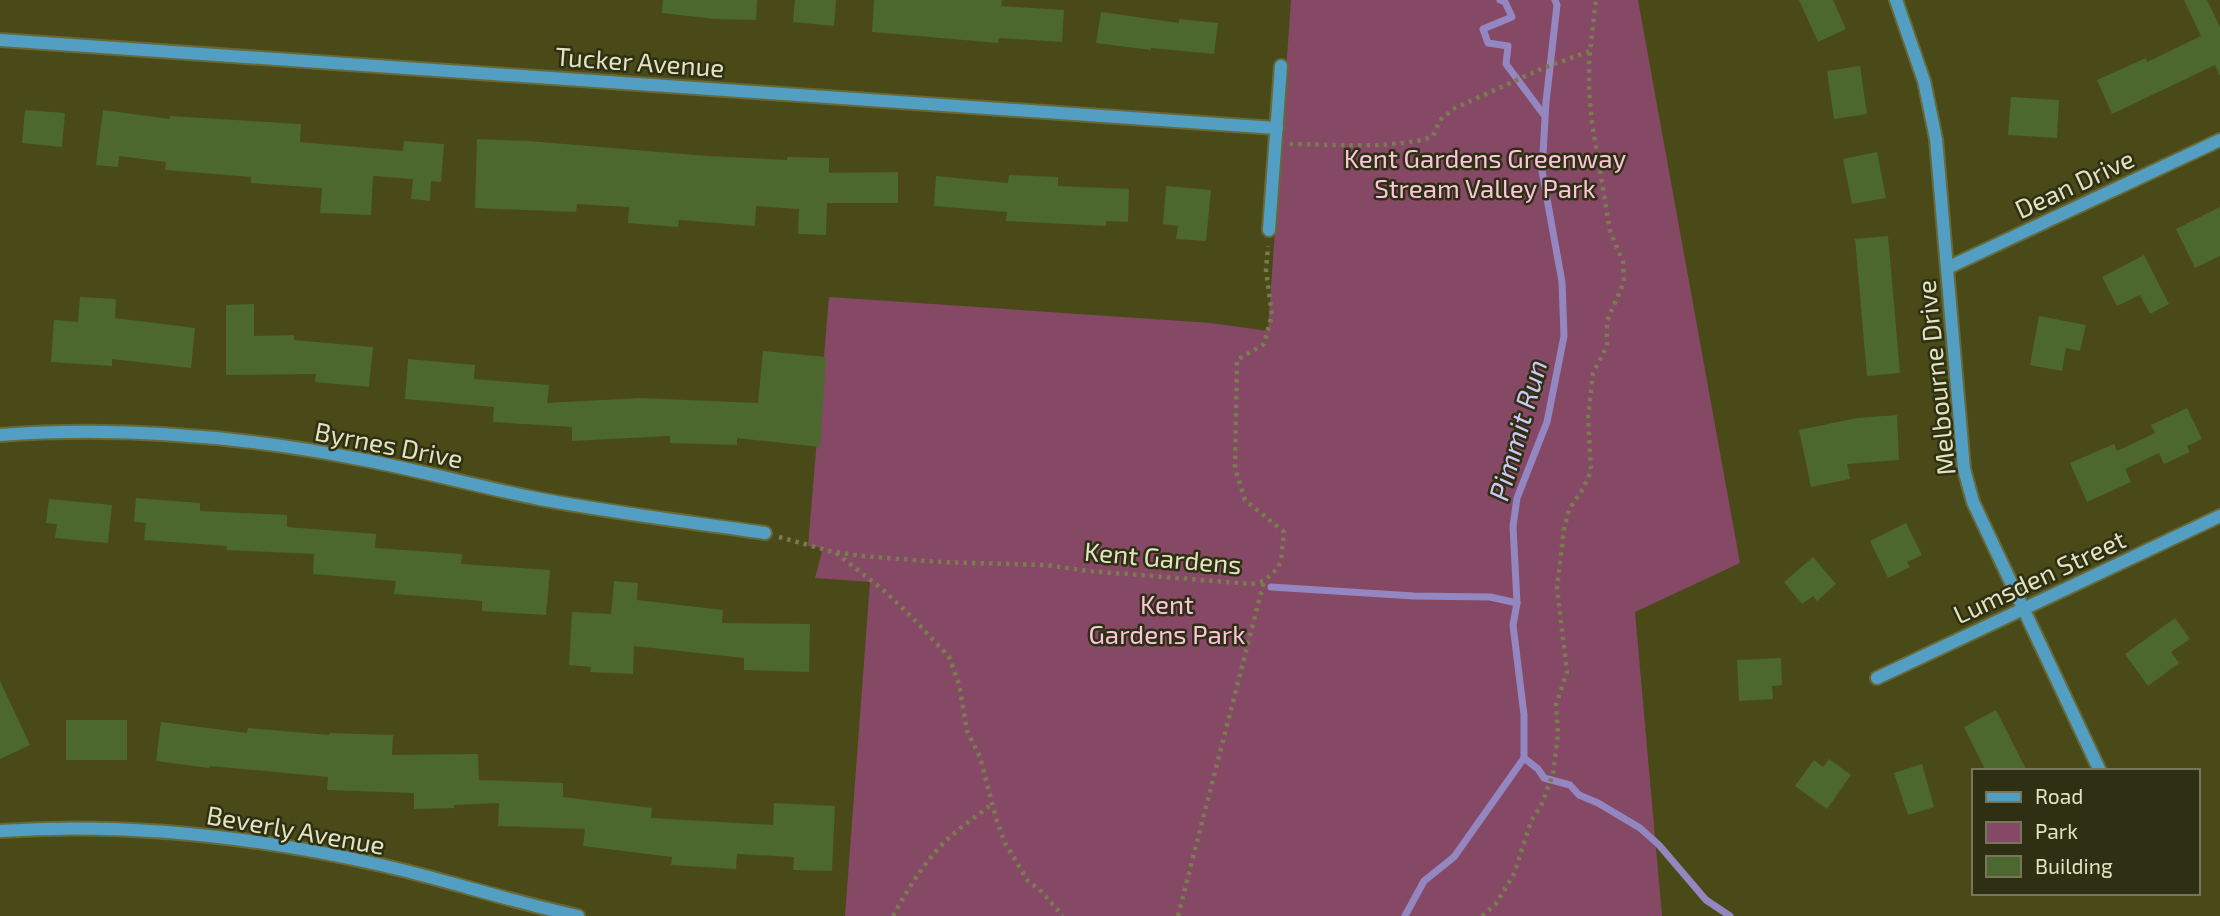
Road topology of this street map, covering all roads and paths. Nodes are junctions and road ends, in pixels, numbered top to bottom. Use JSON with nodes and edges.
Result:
{"nodes":[{"id":1,"x":1596,"y":0,"type":"edge"},
{"id":2,"x":1896,"y":0,"type":"edge"},
{"id":3,"x":0,"y":40,"type":"edge"},
{"id":4,"x":1590,"y":51,"type":"junction"},
{"id":5,"x":1281,"y":66,"type":"dead end"},
{"id":6,"x":1277,"y":128,"type":"junction"},
{"id":7,"x":2220,"y":140,"type":"edge"},
{"id":8,"x":1276,"y":143,"type":"junction"},
{"id":9,"x":1269,"y":230,"type":"joint"},
{"id":10,"x":1947,"y":268,"type":"junction"},
{"id":11,"x":0,"y":435,"type":"edge"},
{"id":12,"x":2220,"y":516,"type":"edge"},
{"id":13,"x":765,"y":533,"type":"joint"},
{"id":14,"x":833,"y":551,"type":"junction"},
{"id":15,"x":1264,"y":581,"type":"junction"},
{"id":16,"x":2023,"y":609,"type":"junction"},
{"id":17,"x":1877,"y":678,"type":"dead end"},
{"id":18,"x":2099,"y":769,"type":"edge"},
{"id":19,"x":992,"y":804,"type":"junction"},
{"id":20,"x":0,"y":831,"type":"edge"},
{"id":21,"x":578,"y":916,"type":"edge"},
{"id":22,"x":893,"y":916,"type":"edge"},
{"id":23,"x":1063,"y":916,"type":"edge"},
{"id":24,"x":1178,"y":916,"type":"edge"},
{"id":25,"x":1482,"y":916,"type":"edge"}],
"edges":[{"from":1,"to":4,"type":"path"},
{"from":2,"to":10,"type":"street","name":"Melbourne Drive"},
{"from":3,"to":6,"type":"street","name":"Tucker Avenue"},
{"from":4,"to":8,"type":"path"},
{"from":4,"to":25,"type":"path"},
{"from":5,"to":6,"type":"street"},
{"from":6,"to":8,"type":"street"},
{"from":7,"to":10,"type":"street","name":"Dean Drive"},
{"from":8,"to":9,"type":"street"},
{"from":9,"to":15,"type":"path","name":"Kent Gardens"},
{"from":10,"to":16,"type":"street","name":"Melbourne Drive"},
{"from":11,"to":13,"type":"street","name":"Byrnes Drive"},
{"from":12,"to":16,"type":"street","name":"Lumsden Street"},
{"from":13,"to":14,"type":"path","name":"Kent Gardens"},
{"from":14,"to":15,"type":"path","name":"Kent Gardens"},
{"from":14,"to":19,"type":"path","name":"Kent Gardens"},
{"from":15,"to":24,"type":"path"},
{"from":16,"to":17,"type":"street","name":"Lumsden Street"},
{"from":16,"to":18,"type":"street","name":"Melbourne Drive"},
{"from":19,"to":22,"type":"path"},
{"from":19,"to":23,"type":"path","name":"Kent Gardens"},
{"from":20,"to":21,"type":"street","name":"Beverly Avenue"}]}
